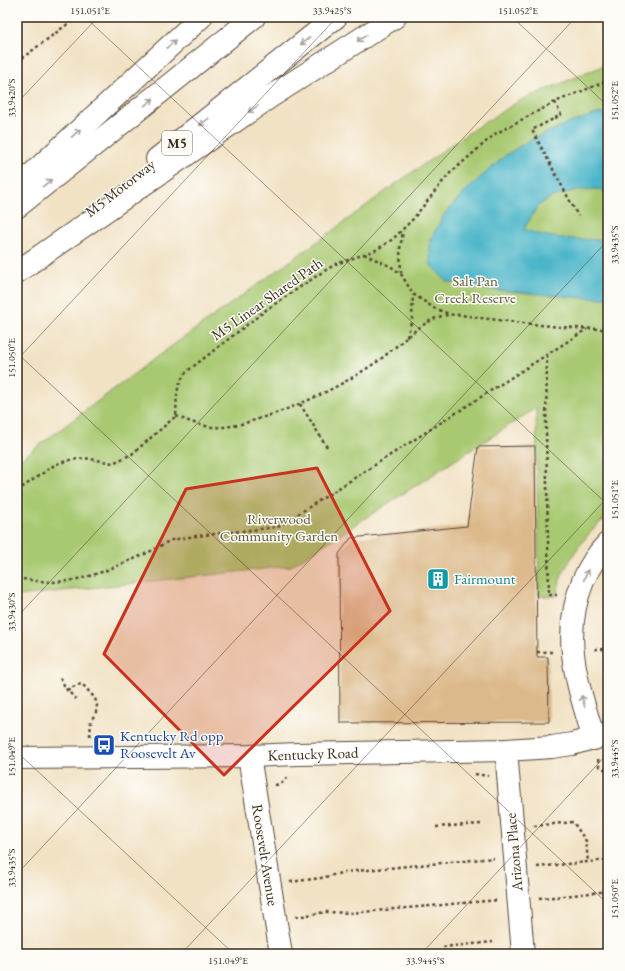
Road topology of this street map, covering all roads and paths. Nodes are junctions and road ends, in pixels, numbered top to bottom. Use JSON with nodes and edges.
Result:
{"nodes":[{"id":1,"x":77,"y":17,"type":"edge"},
{"id":2,"x":201,"y":17,"type":"edge"},
{"id":3,"x":254,"y":17,"type":"edge"},
{"id":4,"x":336,"y":17,"type":"edge"},
{"id":5,"x":395,"y":17,"type":"edge"},
{"id":6,"x":17,"y":62,"type":"edge"},
{"id":7,"x":608,"y":81,"type":"edge"},
{"id":8,"x":555,"y":102,"type":"junction"},
{"id":9,"x":17,"y":188,"type":"edge"},
{"id":10,"x":17,"y":207,"type":"edge"},
{"id":11,"x":578,"y":216,"type":"dead end"},
{"id":12,"x":403,"y":230,"type":"junction"},
{"id":13,"x":364,"y":254,"type":"junction"},
{"id":14,"x":17,"y":271,"type":"edge"},
{"id":15,"x":401,"y":274,"type":"junction"},
{"id":16,"x":413,"y":294,"type":"junction"},
{"id":17,"x":449,"y":314,"type":"junction"},
{"id":18,"x":587,"y":329,"type":"junction"},
{"id":19,"x":608,"y":329,"type":"edge"},
{"id":20,"x":406,"y":337,"type":"junction"},
{"id":21,"x":547,"y":355,"type":"junction"},
{"id":22,"x":300,"y":404,"type":"junction"},
{"id":23,"x":176,"y":416,"type":"junction"},
{"id":24,"x":327,"y":447,"type":"dead end"},
{"id":25,"x":547,"y":482,"type":"dead end"},
{"id":26,"x":17,"y":491,"type":"edge"},
{"id":27,"x":608,"y":543,"type":"edge"},
{"id":28,"x":17,"y":578,"type":"edge"},
{"id":29,"x":537,"y":652,"type":"dead end"},
{"id":30,"x":548,"y":653,"type":"dead end"},
{"id":31,"x":60,"y":678,"type":"dead end"},
{"id":32,"x":67,"y":690,"type":"junction"},
{"id":33,"x":76,"y":699,"type":"dead end"},
{"id":34,"x":90,"y":737,"type":"dead end"},
{"id":35,"x":600,"y":744,"type":"edge"},
{"id":36,"x":506,"y":750,"type":"junction"},
{"id":37,"x":249,"y":756,"type":"junction"},
{"id":38,"x":17,"y":758,"type":"edge"},
{"id":39,"x":608,"y":771,"type":"edge"},
{"id":40,"x":481,"y":824,"type":"dead end"},
{"id":41,"x":550,"y":824,"type":"dead end"},
{"id":42,"x":436,"y":827,"type":"dead end"},
{"id":43,"x":515,"y":856,"type":"junction"},
{"id":44,"x":608,"y":860,"type":"edge"},
{"id":45,"x":588,"y":862,"type":"junction"},
{"id":46,"x":552,"y":866,"type":"dead end"},
{"id":47,"x":270,"y":886,"type":"junction"},
{"id":48,"x":608,"y":892,"type":"edge"},
{"id":49,"x":555,"y":897,"type":"dead end"},
{"id":50,"x":518,"y":899,"type":"junction"},
{"id":51,"x":276,"y":921,"type":"junction"},
{"id":52,"x":493,"y":942,"type":"dead end"},
{"id":53,"x":442,"y":947,"type":"dead end"},
{"id":54,"x":282,"y":954,"type":"edge"},
{"id":55,"x":523,"y":954,"type":"edge"}],
"edges":[{"from":1,"to":6,"type":"path"},
{"from":9,"to":2,"type":"main road","one_way":true},
{"from":10,"to":3,"type":"main road","one_way":true},
{"from":4,"to":14,"type":"main road","name":"M5 Motorway","number":"M5","one_way":true},
{"from":5,"to":14,"type":"main road","one_way":true},
{"from":7,"to":8,"type":"path","name":"M5 Linear Shared Path"},
{"from":8,"to":11,"type":"path"},
{"from":8,"to":12,"type":"path","name":"M5 Linear Shared Path"},
{"from":12,"to":13,"type":"path","name":"M5 Linear Shared Path"},
{"from":12,"to":15,"type":"path"},
{"from":13,"to":15,"type":"path"},
{"from":13,"to":23,"type":"path","name":"M5 Linear Shared Path"},
{"from":15,"to":16,"type":"path"},
{"from":16,"to":17,"type":"path"},
{"from":16,"to":20,"type":"path"},
{"from":17,"to":18,"type":"path"},
{"from":17,"to":20,"type":"path"},
{"from":18,"to":19,"type":"path"},
{"from":18,"to":21,"type":"path"},
{"from":20,"to":22,"type":"path"},
{"from":21,"to":25,"type":"path"},
{"from":21,"to":28,"type":"path"},
{"from":22,"to":23,"type":"path"},
{"from":22,"to":24,"type":"path"},
{"from":23,"to":26,"type":"path"},
{"from":35,"to":27,"type":"main road","one_way":true},
{"from":29,"to":30,"type":"path"},
{"from":31,"to":32,"type":"path"},
{"from":32,"to":33,"type":"path"},
{"from":32,"to":34,"type":"path"},
{"from":35,"to":36,"type":"main road","name":"Kentucky Road"},
{"from":35,"to":39,"type":"path"},
{"from":36,"to":37,"type":"main road","name":"Kentucky Road"},
{"from":36,"to":43,"type":"main road","name":"Arizona Place"},
{"from":37,"to":38,"type":"main road","name":"Kentucky Road"},
{"from":37,"to":47,"type":"main road","name":"Roosevelt Avenue"},
{"from":40,"to":42,"type":"path"},
{"from":41,"to":45,"type":"path"},
{"from":43,"to":47,"type":"path"},
{"from":43,"to":50,"type":"main road","name":"Arizona Place"},
{"from":44,"to":45,"type":"path"},
{"from":45,"to":46,"type":"path"},
{"from":47,"to":51,"type":"main road","name":"Roosevelt Avenue"},
{"from":48,"to":49,"type":"path"},
{"from":50,"to":51,"type":"path"},
{"from":50,"to":55,"type":"main road","name":"Arizona Place"},
{"from":51,"to":54,"type":"main road","name":"Roosevelt Avenue"},
{"from":52,"to":53,"type":"path"}]}
